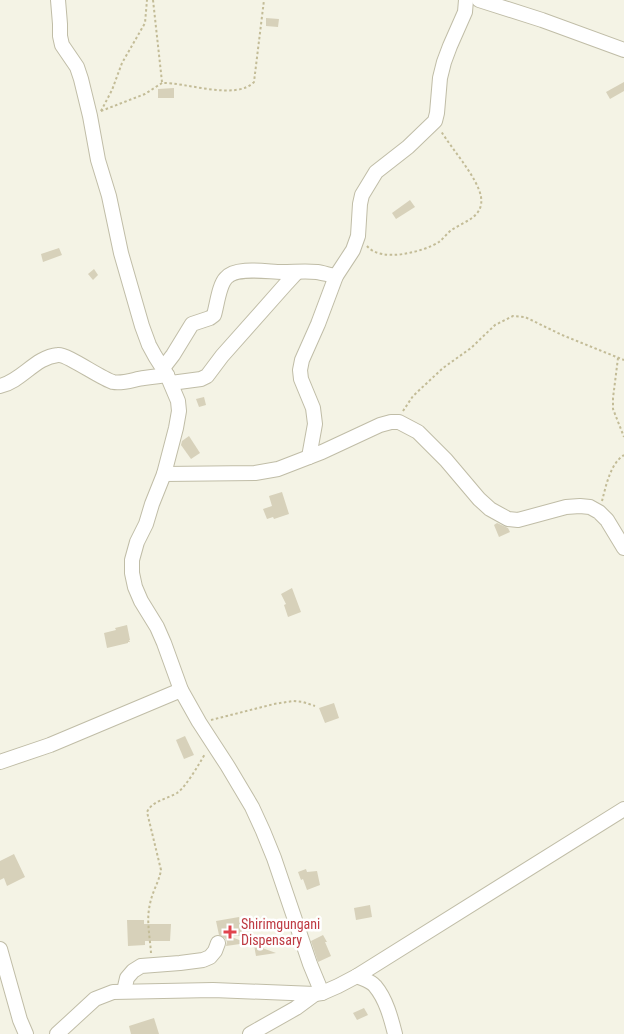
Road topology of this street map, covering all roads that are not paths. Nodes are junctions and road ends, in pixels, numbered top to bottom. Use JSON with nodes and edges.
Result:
{"nodes":[{"id":1,"x":58,"y":0,"type":"edge"},
{"id":2,"x":466,"y":0,"type":"edge"},
{"id":3,"x":478,"y":0,"type":"edge"},
{"id":4,"x":624,"y":50,"type":"edge"},
{"id":5,"x":297,"y":272,"type":"junction"},
{"id":6,"x":336,"y":276,"type":"junction"},
{"id":7,"x":167,"y":375,"type":"junction"},
{"id":8,"x":0,"y":386,"type":"edge"},
{"id":9,"x":308,"y":457,"type":"junction"},
{"id":10,"x":164,"y":474,"type":"junction"},
{"id":11,"x":624,"y":548,"type":"edge"},
{"id":12,"x":180,"y":690,"type":"junction"},
{"id":13,"x":0,"y":762,"type":"edge"},
{"id":14,"x":624,"y":809,"type":"edge"},
{"id":15,"x":218,"y":943,"type":"dead end"},
{"id":16,"x":0,"y":949,"type":"edge"},
{"id":17,"x":376,"y":965,"type":"junction"},
{"id":18,"x":357,"y":976,"type":"junction"},
{"id":19,"x":374,"y":984,"type":"junction"},
{"id":20,"x":124,"y":992,"type":"junction"},
{"id":21,"x":318,"y":993,"type":"junction"},
{"id":22,"x":26,"y":1034,"type":"edge"},
{"id":23,"x":57,"y":1034,"type":"edge"},
{"id":24,"x":250,"y":1034,"type":"edge"},
{"id":25,"x":396,"y":1034,"type":"edge"}],
"edges":[{"from":1,"to":7,"type":"street"},
{"from":2,"to":6,"type":"street"},
{"from":3,"to":4,"type":"street"},
{"from":5,"to":6,"type":"street"},
{"from":5,"to":7,"type":"street"},
{"from":5,"to":7,"type":"street"},
{"from":6,"to":9,"type":"street"},
{"from":7,"to":8,"type":"street"},
{"from":7,"to":10,"type":"street"},
{"from":9,"to":10,"type":"street"},
{"from":9,"to":11,"type":"street"},
{"from":10,"to":12,"type":"street"},
{"from":12,"to":13,"type":"street"},
{"from":12,"to":21,"type":"street"},
{"from":14,"to":17,"type":"street"},
{"from":15,"to":20,"type":"street"},
{"from":16,"to":22,"type":"street"},
{"from":17,"to":18,"type":"street"},
{"from":17,"to":19,"type":"street"},
{"from":18,"to":19,"type":"street"},
{"from":18,"to":21,"type":"street"},
{"from":19,"to":25,"type":"street"},
{"from":20,"to":21,"type":"street"},
{"from":20,"to":23,"type":"street"},
{"from":21,"to":24,"type":"street"}]}
